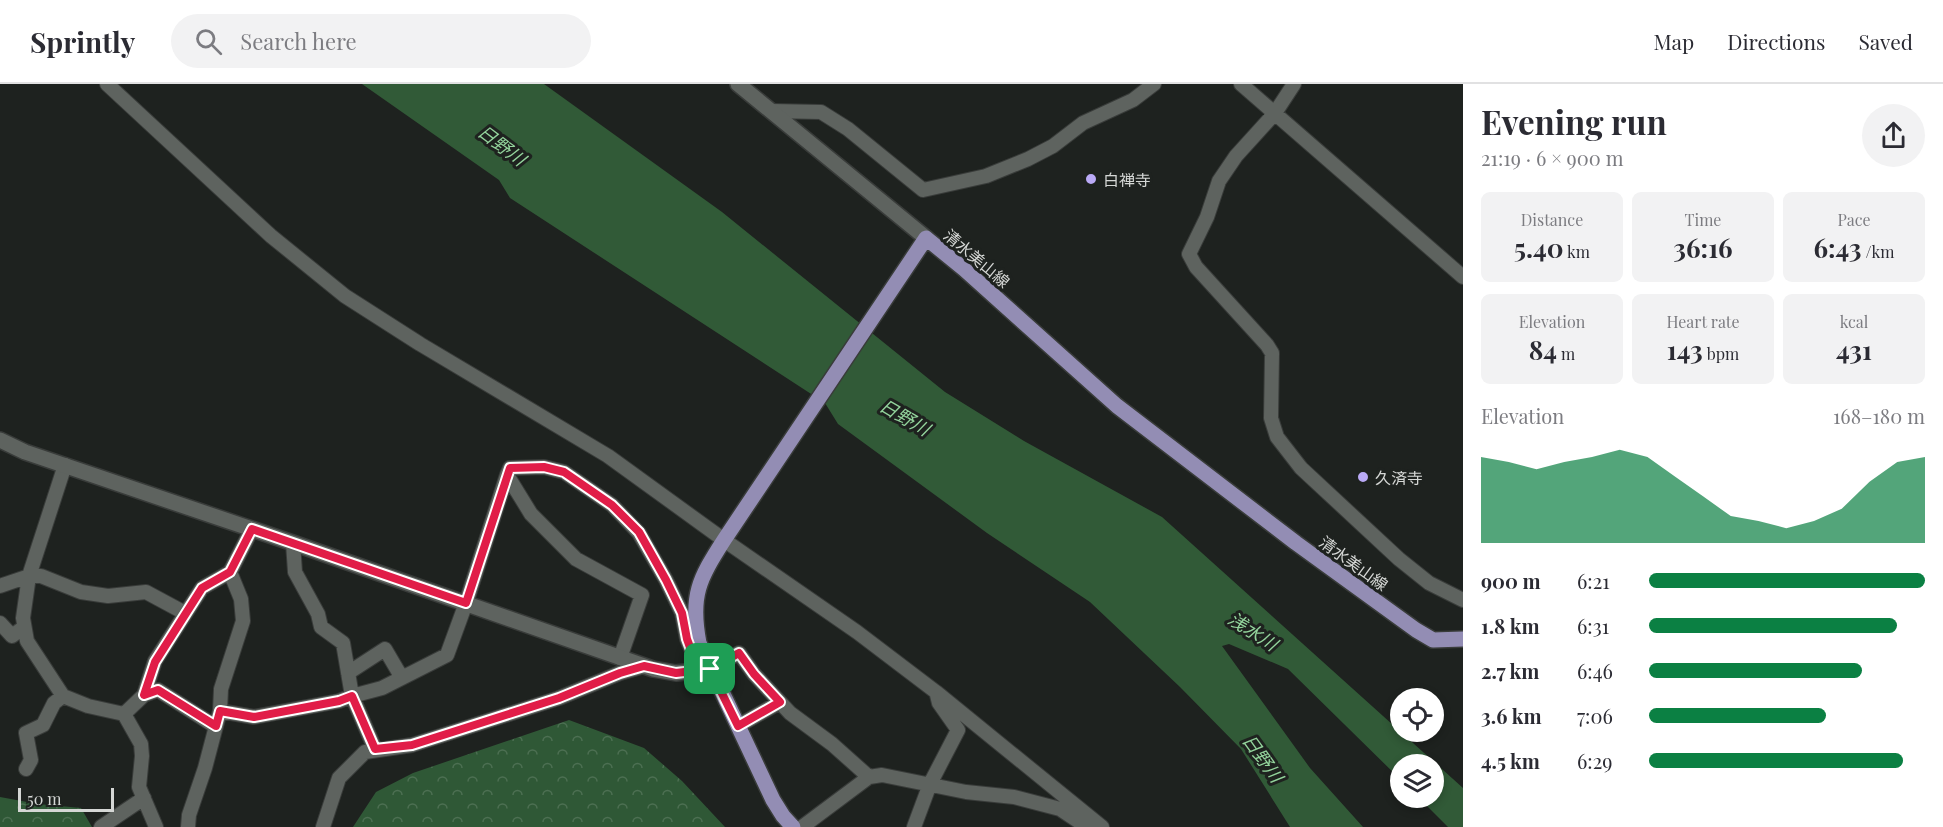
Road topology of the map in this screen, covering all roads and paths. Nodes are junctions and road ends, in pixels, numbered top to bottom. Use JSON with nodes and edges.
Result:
{"nodes":[{"id":1,"x":107,"y":84,"type":"edge"},
{"id":2,"x":738,"y":84,"type":"edge"},
{"id":3,"x":1154,"y":84,"type":"edge"},
{"id":4,"x":1241,"y":84,"type":"edge"},
{"id":5,"x":1294,"y":84,"type":"edge"},
{"id":6,"x":771,"y":111,"type":"junction"},
{"id":7,"x":1275,"y":113,"type":"junction"},
{"id":8,"x":926,"y":238,"type":"junction"},
{"id":9,"x":1460,"y":270,"type":"edge"},
{"id":10,"x":0,"y":440,"type":"edge"},
{"id":11,"x":65,"y":465,"type":"junction"},
{"id":12,"x":507,"y":475,"type":"junction"},
{"id":13,"x":252,"y":529,"type":"junction"},
{"id":14,"x":728,"y":535,"type":"junction"},
{"id":15,"x":293,"y":543,"type":"junction"},
{"id":16,"x":230,"y":572,"type":"junction"},
{"id":17,"x":29,"y":576,"type":"junction"},
{"id":18,"x":0,"y":586,"type":"edge"},
{"id":19,"x":1463,"y":600,"type":"edge"},
{"id":20,"x":466,"y":603,"type":"junction"},
{"id":21,"x":185,"y":613,"type":"junction"},
{"id":22,"x":0,"y":623,"type":"edge"},
{"id":23,"x":24,"y":627,"type":"junction"},
{"id":24,"x":1463,"y":639,"type":"edge"},
{"id":25,"x":621,"y":658,"type":"junction"},
{"id":26,"x":644,"y":666,"type":"junction"},
{"id":27,"x":710,"y":669,"type":"junction"},
{"id":28,"x":348,"y":673,"type":"junction"},
{"id":29,"x":402,"y":678,"type":"junction"},
{"id":30,"x":936,"y":692,"type":"junction"},
{"id":31,"x":144,"y":695,"type":"junction"},
{"id":32,"x":63,"y":696,"type":"junction"},
{"id":33,"x":352,"y":696,"type":"junction"},
{"id":34,"x":780,"y":702,"type":"junction"},
{"id":35,"x":220,"y":711,"type":"junction"},
{"id":36,"x":124,"y":714,"type":"junction"},
{"id":37,"x":216,"y":726,"type":"junction"},
{"id":38,"x":738,"y":726,"type":"junction"},
{"id":39,"x":375,"y":749,"type":"junction"},
{"id":40,"x":26,"y":769,"type":"dead end"},
{"id":41,"x":869,"y":777,"type":"junction"},
{"id":42,"x":930,"y":784,"type":"junction"},
{"id":43,"x":144,"y":798,"type":"junction"},
{"id":44,"x":100,"y":827,"type":"edge"},
{"id":45,"x":156,"y":827,"type":"edge"},
{"id":46,"x":188,"y":827,"type":"edge"},
{"id":47,"x":323,"y":827,"type":"edge"},
{"id":48,"x":793,"y":827,"type":"edge"},
{"id":49,"x":802,"y":827,"type":"edge"},
{"id":50,"x":914,"y":827,"type":"edge"},
{"id":51,"x":1087,"y":827,"type":"edge"},
{"id":52,"x":1102,"y":827,"type":"edge"}],
"edges":[{"from":1,"to":14,"type":"street"},
{"from":2,"to":6,"type":"street"},
{"from":3,"to":6,"type":"street"},
{"from":4,"to":7,"type":"street"},
{"from":5,"to":7,"type":"street"},
{"from":6,"to":8,"type":"street"},
{"from":7,"to":9,"type":"street"},
{"from":7,"to":19,"type":"street"},
{"from":8,"to":14,"type":"main road","name":"清水美山線"},
{"from":8,"to":24,"type":"main road","name":"清水美山線"},
{"from":10,"to":11,"type":"street"},
{"from":11,"to":13,"type":"street"},
{"from":11,"to":17,"type":"street"},
{"from":12,"to":20,"type":"street"},
{"from":12,"to":25,"type":"street"},
{"from":12,"to":27,"type":"street"},
{"from":13,"to":15,"type":"street"},
{"from":13,"to":16,"type":"street"},
{"from":14,"to":27,"type":"main road","name":"清水美山線"},
{"from":14,"to":30,"type":"street"},
{"from":15,"to":20,"type":"street"},
{"from":15,"to":28,"type":"street"},
{"from":16,"to":21,"type":"street"},
{"from":16,"to":35,"type":"street"},
{"from":17,"to":18,"type":"street"},
{"from":17,"to":21,"type":"street"},
{"from":17,"to":23,"type":"street"},
{"from":20,"to":25,"type":"street"},
{"from":20,"to":29,"type":"street"},
{"from":21,"to":31,"type":"street"},
{"from":22,"to":23,"type":"street"},
{"from":23,"to":32,"type":"street"},
{"from":25,"to":26,"type":"street"},
{"from":26,"to":27,"type":"street"},
{"from":26,"to":39,"type":"street"},
{"from":27,"to":34,"type":"street"},
{"from":27,"to":38,"type":"main road","name":"清水美山線"},
{"from":28,"to":29,"type":"street"},
{"from":28,"to":33,"type":"street"},
{"from":29,"to":33,"type":"street"},
{"from":30,"to":42,"type":"street"},
{"from":30,"to":52,"type":"street"},
{"from":31,"to":36,"type":"street"},
{"from":31,"to":37,"type":"street"},
{"from":32,"to":36,"type":"street"},
{"from":32,"to":40,"type":"street"},
{"from":33,"to":35,"type":"street"},
{"from":33,"to":39,"type":"street"},
{"from":34,"to":38,"type":"street"},
{"from":34,"to":41,"type":"street"},
{"from":35,"to":37,"type":"street"},
{"from":36,"to":43,"type":"street"},
{"from":37,"to":46,"type":"street"},
{"from":38,"to":48,"type":"main road","name":"清水美山線"},
{"from":39,"to":47,"type":"street"},
{"from":41,"to":42,"type":"street"},
{"from":41,"to":49,"type":"street"},
{"from":42,"to":50,"type":"street"},
{"from":42,"to":51,"type":"street"},
{"from":43,"to":44,"type":"street"},
{"from":43,"to":45,"type":"street"}]}
